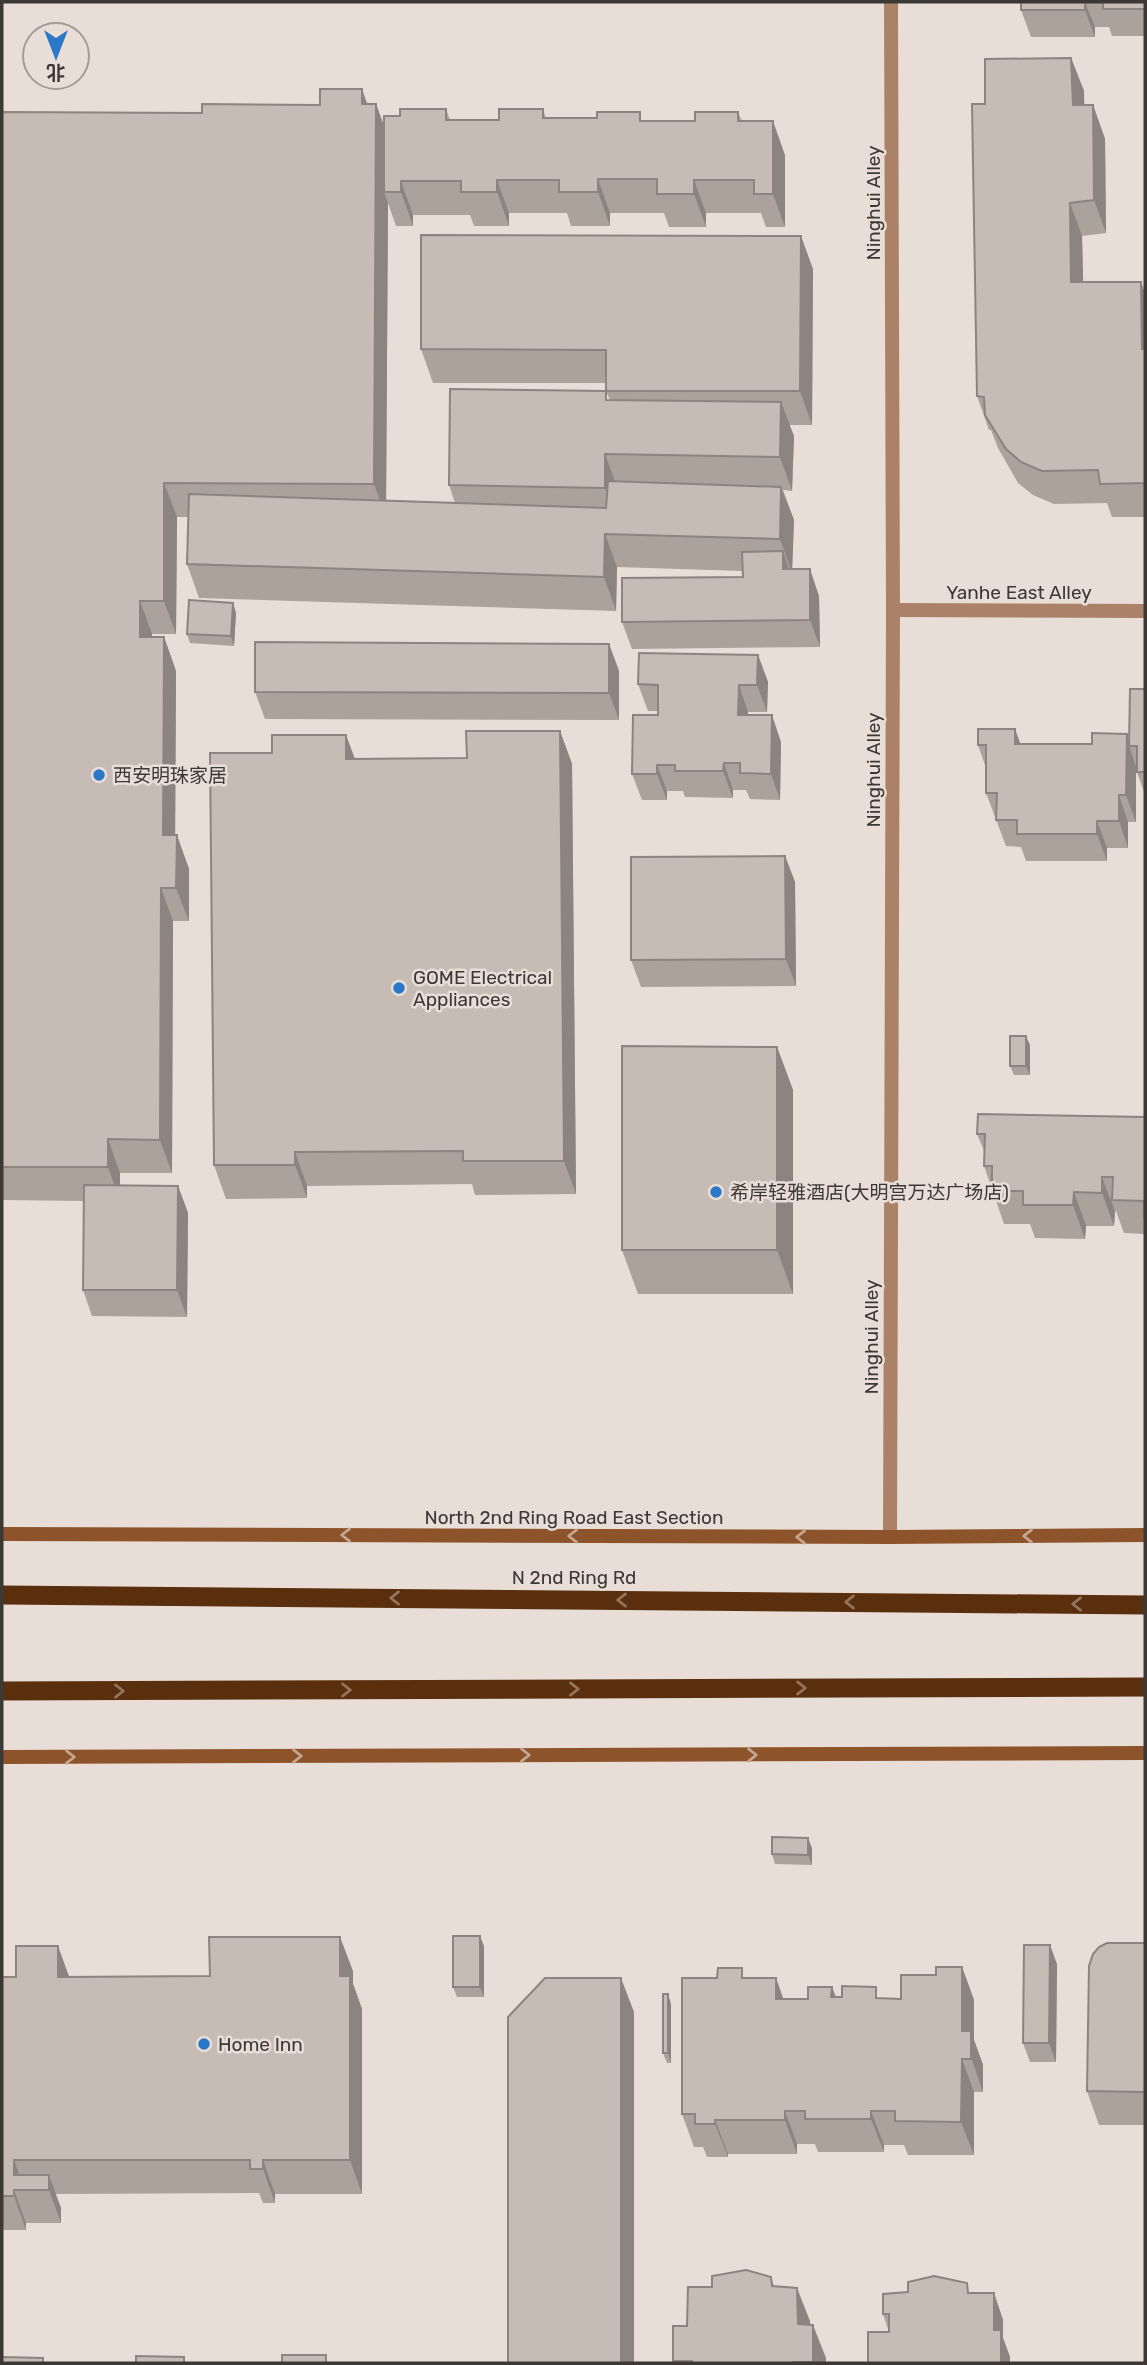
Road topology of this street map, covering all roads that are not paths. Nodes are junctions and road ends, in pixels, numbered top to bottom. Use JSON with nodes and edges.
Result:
{"nodes":[{"id":1,"x":891,"y":2,"type":"edge"},
{"id":2,"x":893,"y":610,"type":"junction"},
{"id":3,"x":1145,"y":611,"type":"edge"},
{"id":4,"x":2,"y":1534,"type":"edge"},
{"id":5,"x":1145,"y":1535,"type":"edge"},
{"id":6,"x":890,"y":1537,"type":"junction"},
{"id":7,"x":2,"y":1595,"type":"edge"},
{"id":8,"x":1145,"y":1605,"type":"edge"},
{"id":9,"x":1145,"y":1688,"type":"edge"},
{"id":10,"x":2,"y":1691,"type":"edge"},
{"id":11,"x":1145,"y":1753,"type":"edge"},
{"id":12,"x":2,"y":1757,"type":"edge"}],
"edges":[{"from":1,"to":2,"type":"street","name":"Ninghui Alley"},
{"from":2,"to":3,"type":"street","name":"Yanhe East Alley"},
{"from":2,"to":6,"type":"street","name":"Ninghui Alley"},
{"from":6,"to":4,"type":"main road","name":"North 2nd Ring Road East Section","one_way":true},
{"from":5,"to":6,"type":"main road","name":"North 2nd Ring Road East Section","one_way":true},
{"from":8,"to":7,"type":"highway","name":"N 2nd Ring Rd","one_way":true},
{"from":10,"to":9,"type":"highway","one_way":true},
{"from":12,"to":11,"type":"main road","one_way":true}]}
